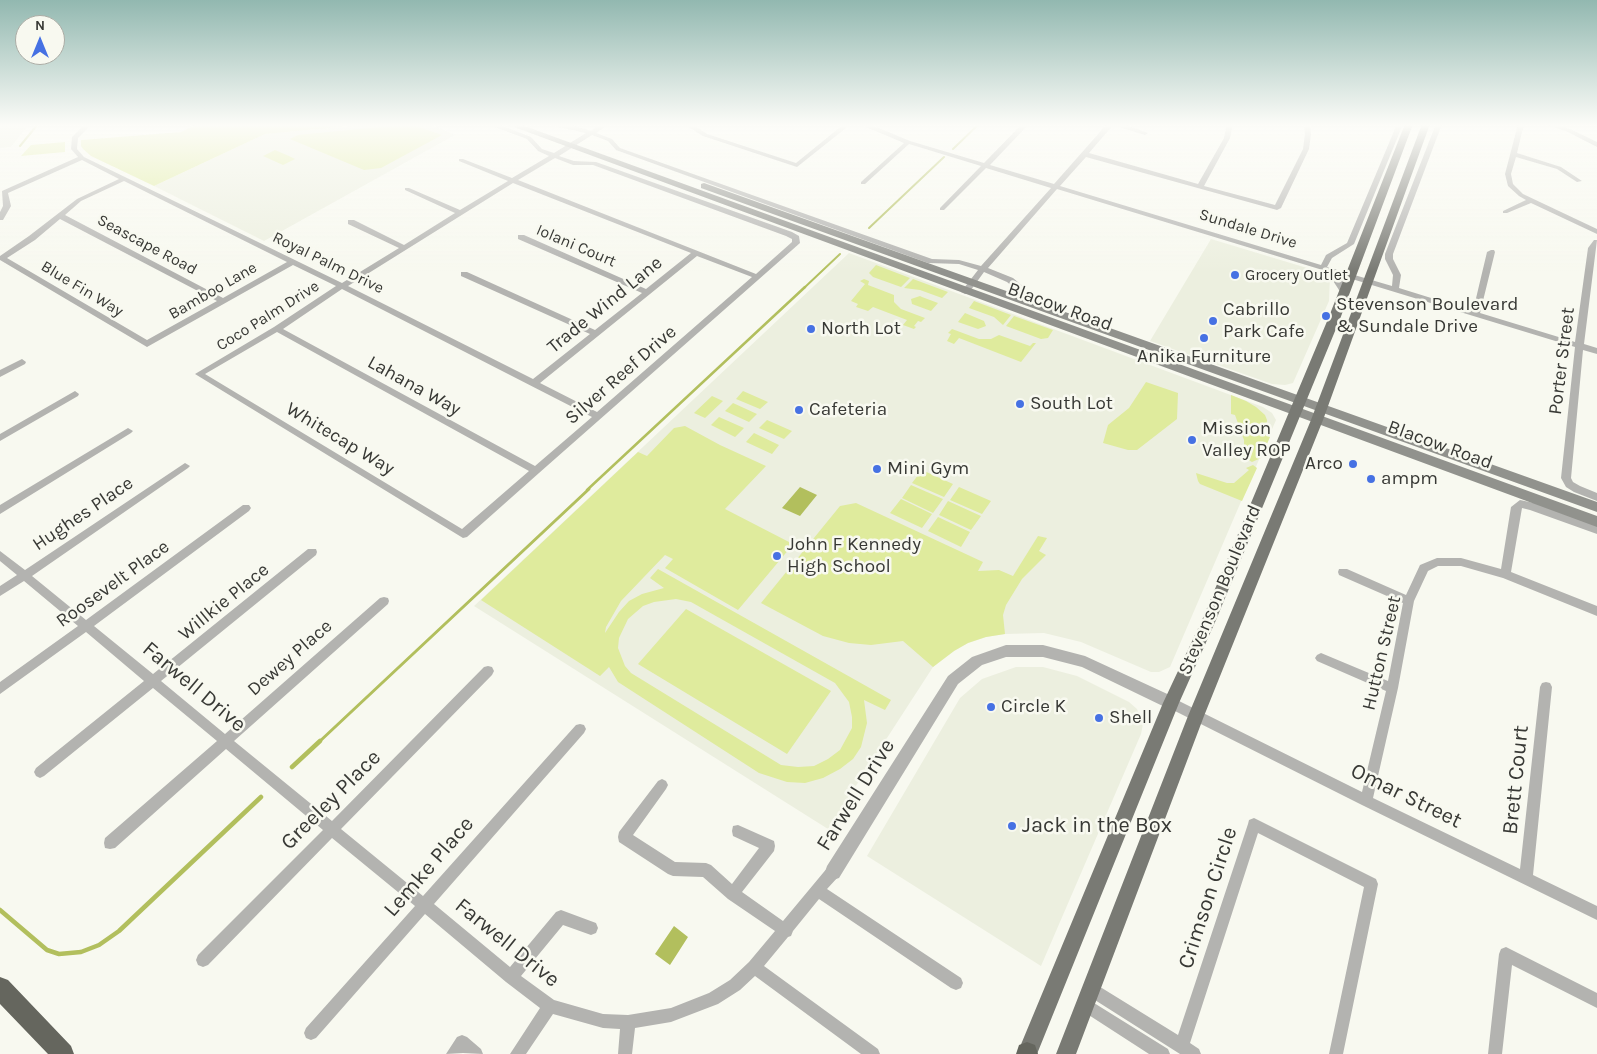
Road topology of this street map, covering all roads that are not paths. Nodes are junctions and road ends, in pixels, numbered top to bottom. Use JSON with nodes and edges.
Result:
{"nodes":[{"id":1,"x":45,"y":173,"type":"edge"},
{"id":2,"x":112,"y":173,"type":"edge"},
{"id":3,"x":493,"y":173,"type":"edge"},
{"id":4,"x":525,"y":173,"type":"edge"},
{"id":5,"x":621,"y":173,"type":"edge"},
{"id":6,"x":651,"y":173,"type":"edge"},
{"id":7,"x":658,"y":173,"type":"edge"},
{"id":8,"x":686,"y":173,"type":"edge"},
{"id":9,"x":874,"y":173,"type":"edge"},
{"id":10,"x":978,"y":173,"type":"edge"},
{"id":11,"x":1012,"y":173,"type":"edge"},
{"id":12,"x":1068,"y":173,"type":"edge"},
{"id":13,"x":1151,"y":173,"type":"edge"},
{"id":14,"x":1208,"y":173,"type":"edge"},
{"id":15,"x":1294,"y":173,"type":"edge"},
{"id":16,"x":1380,"y":173,"type":"edge"},
{"id":17,"x":1391,"y":173,"type":"edge"},
{"id":18,"x":1408,"y":173,"type":"edge"},
{"id":19,"x":1420,"y":173,"type":"edge"},
{"id":20,"x":1510,"y":173,"type":"edge"},
{"id":21,"x":1566,"y":173,"type":"edge"},
{"id":22,"x":124,"y":179,"type":"junction"},
{"id":23,"x":512,"y":181,"type":"junction"},
{"id":24,"x":1579,"y":181,"type":"dead end"},
{"id":25,"x":863,"y":183,"type":"dead end"},
{"id":26,"x":1056,"y":187,"type":"junction"},
{"id":27,"x":1200,"y":187,"type":"junction"},
{"id":28,"x":407,"y":189,"type":"dead end"},
{"id":29,"x":2,"y":191,"type":"edge"},
{"id":30,"x":1531,"y":200,"type":"junction"},
{"id":31,"x":942,"y":210,"type":"dead end"},
{"id":32,"x":1505,"y":212,"type":"dead end"},
{"id":33,"x":461,"y":213,"type":"junction"},
{"id":34,"x":59,"y":215,"type":"junction"},
{"id":35,"x":0,"y":218,"type":"edge"},
{"id":36,"x":351,"y":222,"type":"dead end"},
{"id":37,"x":1597,"y":232,"type":"edge"},
{"id":38,"x":521,"y":237,"type":"dead end"},
{"id":39,"x":1597,"y":242,"type":"edge"},
{"id":40,"x":405,"y":248,"type":"junction"},
{"id":41,"x":1491,"y":252,"type":"dead end"},
{"id":42,"x":696,"y":253,"type":"junction"},
{"id":43,"x":292,"y":262,"type":"junction"},
{"id":44,"x":983,"y":269,"type":"junction"},
{"id":45,"x":1327,"y":269,"type":"junction"},
{"id":46,"x":464,"y":274,"type":"dead end"},
{"id":47,"x":1350,"y":275,"type":"junction"},
{"id":48,"x":758,"y":276,"type":"junction"},
{"id":49,"x":1368,"y":281,"type":"junction"},
{"id":50,"x":973,"y":282,"type":"junction"},
{"id":51,"x":342,"y":286,"type":"junction"},
{"id":52,"x":1395,"y":289,"type":"junction"},
{"id":53,"x":1022,"y":290,"type":"dead end"},
{"id":54,"x":1344,"y":290,"type":"junction"},
{"id":55,"x":647,"y":292,"type":"junction"},
{"id":56,"x":965,"y":292,"type":"junction"},
{"id":57,"x":222,"y":300,"type":"junction"},
{"id":58,"x":1476,"y":314,"type":"junction"},
{"id":59,"x":277,"y":329,"type":"junction"},
{"id":60,"x":595,"y":333,"type":"junction"},
{"id":61,"x":1088,"y":337,"type":"junction"},
{"id":62,"x":147,"y":344,"type":"joint"},
{"id":63,"x":1579,"y":345,"type":"junction"},
{"id":64,"x":1158,"y":350,"type":"junction"},
{"id":65,"x":1597,"y":351,"type":"edge"},
{"id":66,"x":22,"y":362,"type":"dead end"},
{"id":67,"x":0,"y":374,"type":"edge"},
{"id":68,"x":199,"y":374,"type":"joint"},
{"id":69,"x":534,"y":382,"type":"junction"},
{"id":70,"x":75,"y":394,"type":"dead end"},
{"id":71,"x":1297,"y":407,"type":"junction"},
{"id":72,"x":1319,"y":415,"type":"junction"},
{"id":73,"x":598,"y":416,"type":"junction"},
{"id":74,"x":128,"y":431,"type":"dead end"},
{"id":75,"x":0,"y":438,"type":"edge"},
{"id":76,"x":186,"y":466,"type":"dead end"},
{"id":77,"x":536,"y":471,"type":"junction"},
{"id":78,"x":1597,"y":496,"type":"edge"},
{"id":79,"x":1597,"y":506,"type":"edge"},
{"id":80,"x":246,"y":508,"type":"dead end"},
{"id":81,"x":0,"y":510,"type":"edge"},
{"id":82,"x":1597,"y":522,"type":"edge"},
{"id":83,"x":1597,"y":530,"type":"edge"},
{"id":84,"x":463,"y":534,"type":"joint"},
{"id":85,"x":312,"y":552,"type":"dead end"},
{"id":86,"x":0,"y":555,"type":"edge"},
{"id":87,"x":1343,"y":572,"type":"dead end"},
{"id":88,"x":1505,"y":574,"type":"junction"},
{"id":89,"x":25,"y":575,"type":"junction"},
{"id":90,"x":0,"y":592,"type":"edge"},
{"id":91,"x":384,"y":601,"type":"dead end"},
{"id":92,"x":1409,"y":601,"type":"junction"},
{"id":93,"x":1597,"y":610,"type":"edge"},
{"id":94,"x":87,"y":626,"type":"junction"},
{"id":95,"x":1321,"y":658,"type":"dead end"},
{"id":96,"x":488,"y":671,"type":"dead end"},
{"id":97,"x":154,"y":681,"type":"junction"},
{"id":98,"x":1546,"y":687,"type":"dead end"},
{"id":99,"x":1392,"y":688,"type":"junction"},
{"id":100,"x":0,"y":689,"type":"edge"},
{"id":101,"x":1171,"y":703,"type":"junction"},
{"id":102,"x":1196,"y":716,"type":"junction"},
{"id":103,"x":580,"y":729,"type":"dead end"},
{"id":104,"x":226,"y":740,"type":"junction"},
{"id":105,"x":40,"y":772,"type":"dead end"},
{"id":106,"x":662,"y":786,"type":"dead end"},
{"id":107,"x":1366,"y":801,"type":"junction"},
{"id":108,"x":333,"y":828,"type":"junction"},
{"id":109,"x":738,"y":831,"type":"dead end"},
{"id":110,"x":110,"y":843,"type":"dead end"},
{"id":111,"x":833,"y":872,"type":"joint"},
{"id":112,"x":1526,"y":877,"type":"junction"},
{"id":113,"x":817,"y":890,"type":"junction"},
{"id":114,"x":733,"y":894,"type":"junction"},
{"id":115,"x":425,"y":905,"type":"junction"},
{"id":116,"x":1597,"y":913,"type":"edge"},
{"id":117,"x":591,"y":928,"type":"dead end"},
{"id":118,"x":786,"y":931,"type":"junction"},
{"id":119,"x":203,"y":960,"type":"dead end"},
{"id":120,"x":754,"y":968,"type":"junction"},
{"id":121,"x":512,"y":977,"type":"junction"},
{"id":122,"x":956,"y":983,"type":"dead end"},
{"id":123,"x":0,"y":988,"type":"edge"},
{"id":124,"x":1089,"y":997,"type":"junction"},
{"id":125,"x":1597,"y":1001,"type":"edge"},
{"id":126,"x":550,"y":1006,"type":"junction"},
{"id":127,"x":628,"y":1022,"type":"junction"},
{"id":128,"x":311,"y":1034,"type":"dead end"},
{"id":129,"x":1188,"y":1050,"type":"edge"},
{"id":130,"x":62,"y":1054,"type":"edge"},
{"id":131,"x":453,"y":1054,"type":"edge"},
{"id":132,"x":476,"y":1054,"type":"edge"},
{"id":133,"x":517,"y":1054,"type":"edge"},
{"id":134,"x":625,"y":1054,"type":"edge"},
{"id":135,"x":874,"y":1054,"type":"edge"},
{"id":136,"x":1027,"y":1054,"type":"edge"},
{"id":137,"x":1066,"y":1054,"type":"edge"},
{"id":138,"x":1163,"y":1054,"type":"edge"},
{"id":139,"x":1336,"y":1054,"type":"edge"},
{"id":140,"x":1495,"y":1054,"type":"edge"}],
"edges":[{"from":1,"to":29,"type":"street"},
{"from":2,"to":22,"type":"street","name":"Royal Palm Drive"},
{"from":3,"to":23,"type":"street"},
{"from":4,"to":23,"type":"street","name":"Coco Palm Drive"},
{"from":5,"to":48,"type":"street","name":"Silver Reef Drive"},
{"from":6,"to":56,"type":"main road","name":"Blacow Road"},
{"from":7,"to":50,"type":"main road","name":"Blacow Road"},
{"from":8,"to":44,"type":"street","name":"Blacow Road"},
{"from":9,"to":25,"type":"street"},
{"from":10,"to":31,"type":"street"},
{"from":11,"to":26,"type":"street","name":"Sundale Drive"},
{"from":12,"to":26,"type":"street"},
{"from":13,"to":27,"type":"street"},
{"from":14,"to":27,"type":"street"},
{"from":15,"to":27,"type":"street"},
{"from":16,"to":45,"type":"street"},
{"from":17,"to":47,"type":"main road","name":"Stevenson Boulevard"},
{"from":18,"to":49,"type":"main road","name":"Stevenson Boulevard"},
{"from":19,"to":52,"type":"street"},
{"from":20,"to":30,"type":"street"},
{"from":21,"to":24,"type":"street"},
{"from":22,"to":34,"type":"street"},
{"from":22,"to":43,"type":"street","name":"Royal Palm Drive"},
{"from":23,"to":33,"type":"street","name":"Coco Palm Drive"},
{"from":23,"to":42,"type":"street"},
{"from":26,"to":44,"type":"street"},
{"from":26,"to":45,"type":"street","name":"Sundale Drive"},
{"from":28,"to":33,"type":"street"},
{"from":29,"to":35,"type":"street"},
{"from":30,"to":32,"type":"street"},
{"from":30,"to":37,"type":"street"},
{"from":33,"to":40,"type":"street","name":"Coco Palm Drive"},
{"from":34,"to":57,"type":"street","name":"Seascape Road"},
{"from":34,"to":62,"type":"street","name":"Blue Fin Way"},
{"from":36,"to":40,"type":"street"},
{"from":38,"to":55,"type":"street","name":"Iolani Court"},
{"from":39,"to":63,"type":"street","name":"Porter Street"},
{"from":40,"to":51,"type":"street","name":"Coco Palm Drive"},
{"from":41,"to":58,"type":"street"},
{"from":42,"to":48,"type":"street"},
{"from":42,"to":55,"type":"street","name":"Trade Wind Lane"},
{"from":43,"to":51,"type":"street","name":"Royal Palm Drive"},
{"from":43,"to":57,"type":"street","name":"Bamboo Lane"},
{"from":44,"to":50,"type":"street"},
{"from":44,"to":53,"type":"street","name":"Blacow Road"},
{"from":45,"to":47,"type":"street","name":"Sundale Drive"},
{"from":45,"to":54,"type":"street"},
{"from":46,"to":60,"type":"street"},
{"from":47,"to":49,"type":"street","name":"Sundale Drive"},
{"from":47,"to":54,"type":"main road","name":"Stevenson Boulevard"},
{"from":48,"to":73,"type":"street","name":"Silver Reef Drive"},
{"from":49,"to":52,"type":"street","name":"Sundale Drive"},
{"from":49,"to":72,"type":"main road","name":"Stevenson Boulevard"},
{"from":50,"to":56,"type":"street"},
{"from":50,"to":64,"type":"main road","name":"Blacow Road"},
{"from":51,"to":59,"type":"street","name":"Coco Palm Drive"},
{"from":51,"to":69,"type":"street","name":"Royal Palm Drive"},
{"from":52,"to":58,"type":"street","name":"Sundale Drive"},
{"from":54,"to":71,"type":"main road","name":"Stevenson Boulevard"},
{"from":55,"to":60,"type":"street","name":"Trade Wind Lane"},
{"from":56,"to":61,"type":"main road","name":"Blacow Road"},
{"from":57,"to":62,"type":"street","name":"Bamboo Lane"},
{"from":58,"to":63,"type":"street","name":"Sundale Drive"},
{"from":59,"to":68,"type":"street","name":"Coco Palm Drive"},
{"from":59,"to":77,"type":"street","name":"Lahana Way"},
{"from":60,"to":69,"type":"street","name":"Trade Wind Lane"},
{"from":61,"to":64,"type":"main road"},
{"from":61,"to":71,"type":"main road","name":"Blacow Road"},
{"from":63,"to":65,"type":"street","name":"Sundale Drive"},
{"from":63,"to":78,"type":"street","name":"Porter Street"},
{"from":64,"to":71,"type":"main road","name":"Blacow Road"},
{"from":66,"to":67,"type":"street"},
{"from":68,"to":84,"type":"street","name":"Whitecap Way"},
{"from":69,"to":73,"type":"street","name":"Royal Palm Drive"},
{"from":70,"to":75,"type":"street"},
{"from":71,"to":72,"type":"main road","name":"Blacow Road"},
{"from":71,"to":101,"type":"main road","name":"Stevenson Boulevard"},
{"from":72,"to":79,"type":"main road","name":"Blacow Road"},
{"from":72,"to":82,"type":"main road","name":"Blacow Road"},
{"from":72,"to":102,"type":"main road","name":"Stevenson Boulevard"},
{"from":73,"to":77,"type":"street","name":"Silver Reef Drive"},
{"from":74,"to":81,"type":"street"},
{"from":76,"to":89,"type":"street","name":"Hughes Place"},
{"from":77,"to":84,"type":"street","name":"Silver Reef Drive"},
{"from":80,"to":94,"type":"street","name":"Roosevelt Place"},
{"from":83,"to":88,"type":"street"},
{"from":85,"to":97,"type":"street","name":"Willkie Place"},
{"from":86,"to":89,"type":"street","name":"Farwell Drive"},
{"from":87,"to":92,"type":"street"},
{"from":88,"to":92,"type":"street","name":"Hutton Street"},
{"from":88,"to":93,"type":"street","name":"Hutton Street"},
{"from":89,"to":90,"type":"street","name":"Hughes Place"},
{"from":89,"to":94,"type":"street","name":"Farwell Drive"},
{"from":91,"to":104,"type":"street","name":"Dewey Place"},
{"from":92,"to":99,"type":"street","name":"Hutton Street"},
{"from":94,"to":97,"type":"street","name":"Farwell Drive"},
{"from":94,"to":100,"type":"street","name":"Roosevelt Place"},
{"from":95,"to":99,"type":"street"},
{"from":96,"to":108,"type":"street","name":"Greeley Place"},
{"from":97,"to":104,"type":"street","name":"Farwell Drive"},
{"from":97,"to":105,"type":"street","name":"Willkie Place"},
{"from":98,"to":112,"type":"street","name":"Brett Court"},
{"from":99,"to":107,"type":"street","name":"Hutton Street"},
{"from":101,"to":102,"type":"street","name":"Farwell Drive"},
{"from":101,"to":111,"type":"street","name":"Farwell Drive"},
{"from":101,"to":136,"type":"main road","name":"Stevenson Boulevard"},
{"from":102,"to":107,"type":"street","name":"Omar Street"},
{"from":102,"to":124,"type":"main road","name":"Stevenson Boulevard"},
{"from":103,"to":115,"type":"street","name":"Lemke Place"},
{"from":104,"to":108,"type":"street","name":"Farwell Drive"},
{"from":104,"to":110,"type":"street","name":"Dewey Place"},
{"from":106,"to":114,"type":"street"},
{"from":107,"to":112,"type":"street","name":"Omar Street"},
{"from":108,"to":115,"type":"street","name":"Farwell Drive"},
{"from":108,"to":119,"type":"street","name":"Greeley Place"},
{"from":109,"to":114,"type":"street"},
{"from":111,"to":113,"type":"street","name":"Farwell Drive"},
{"from":112,"to":116,"type":"street","name":"Omar Street"},
{"from":113,"to":118,"type":"street","name":"Farwell Drive"},
{"from":113,"to":122,"type":"street"},
{"from":114,"to":118,"type":"street"},
{"from":115,"to":121,"type":"street","name":"Farwell Drive"},
{"from":115,"to":128,"type":"street","name":"Lemke Place"},
{"from":117,"to":121,"type":"street"},
{"from":118,"to":120,"type":"street","name":"Farwell Drive"},
{"from":120,"to":127,"type":"street","name":"Farwell Drive"},
{"from":120,"to":135,"type":"street"},
{"from":121,"to":126,"type":"street","name":"Farwell Drive"},
{"from":123,"to":130,"type":"highway"},
{"from":124,"to":129,"type":"street"},
{"from":124,"to":137,"type":"main road","name":"Stevenson Boulevard"},
{"from":124,"to":138,"type":"street"},
{"from":125,"to":140,"type":"street"},
{"from":126,"to":127,"type":"street","name":"Farwell Drive"},
{"from":126,"to":133,"type":"street"},
{"from":127,"to":134,"type":"street"},
{"from":129,"to":139,"type":"street","name":"Crimson Circle"},
{"from":131,"to":132,"type":"street"}]}
